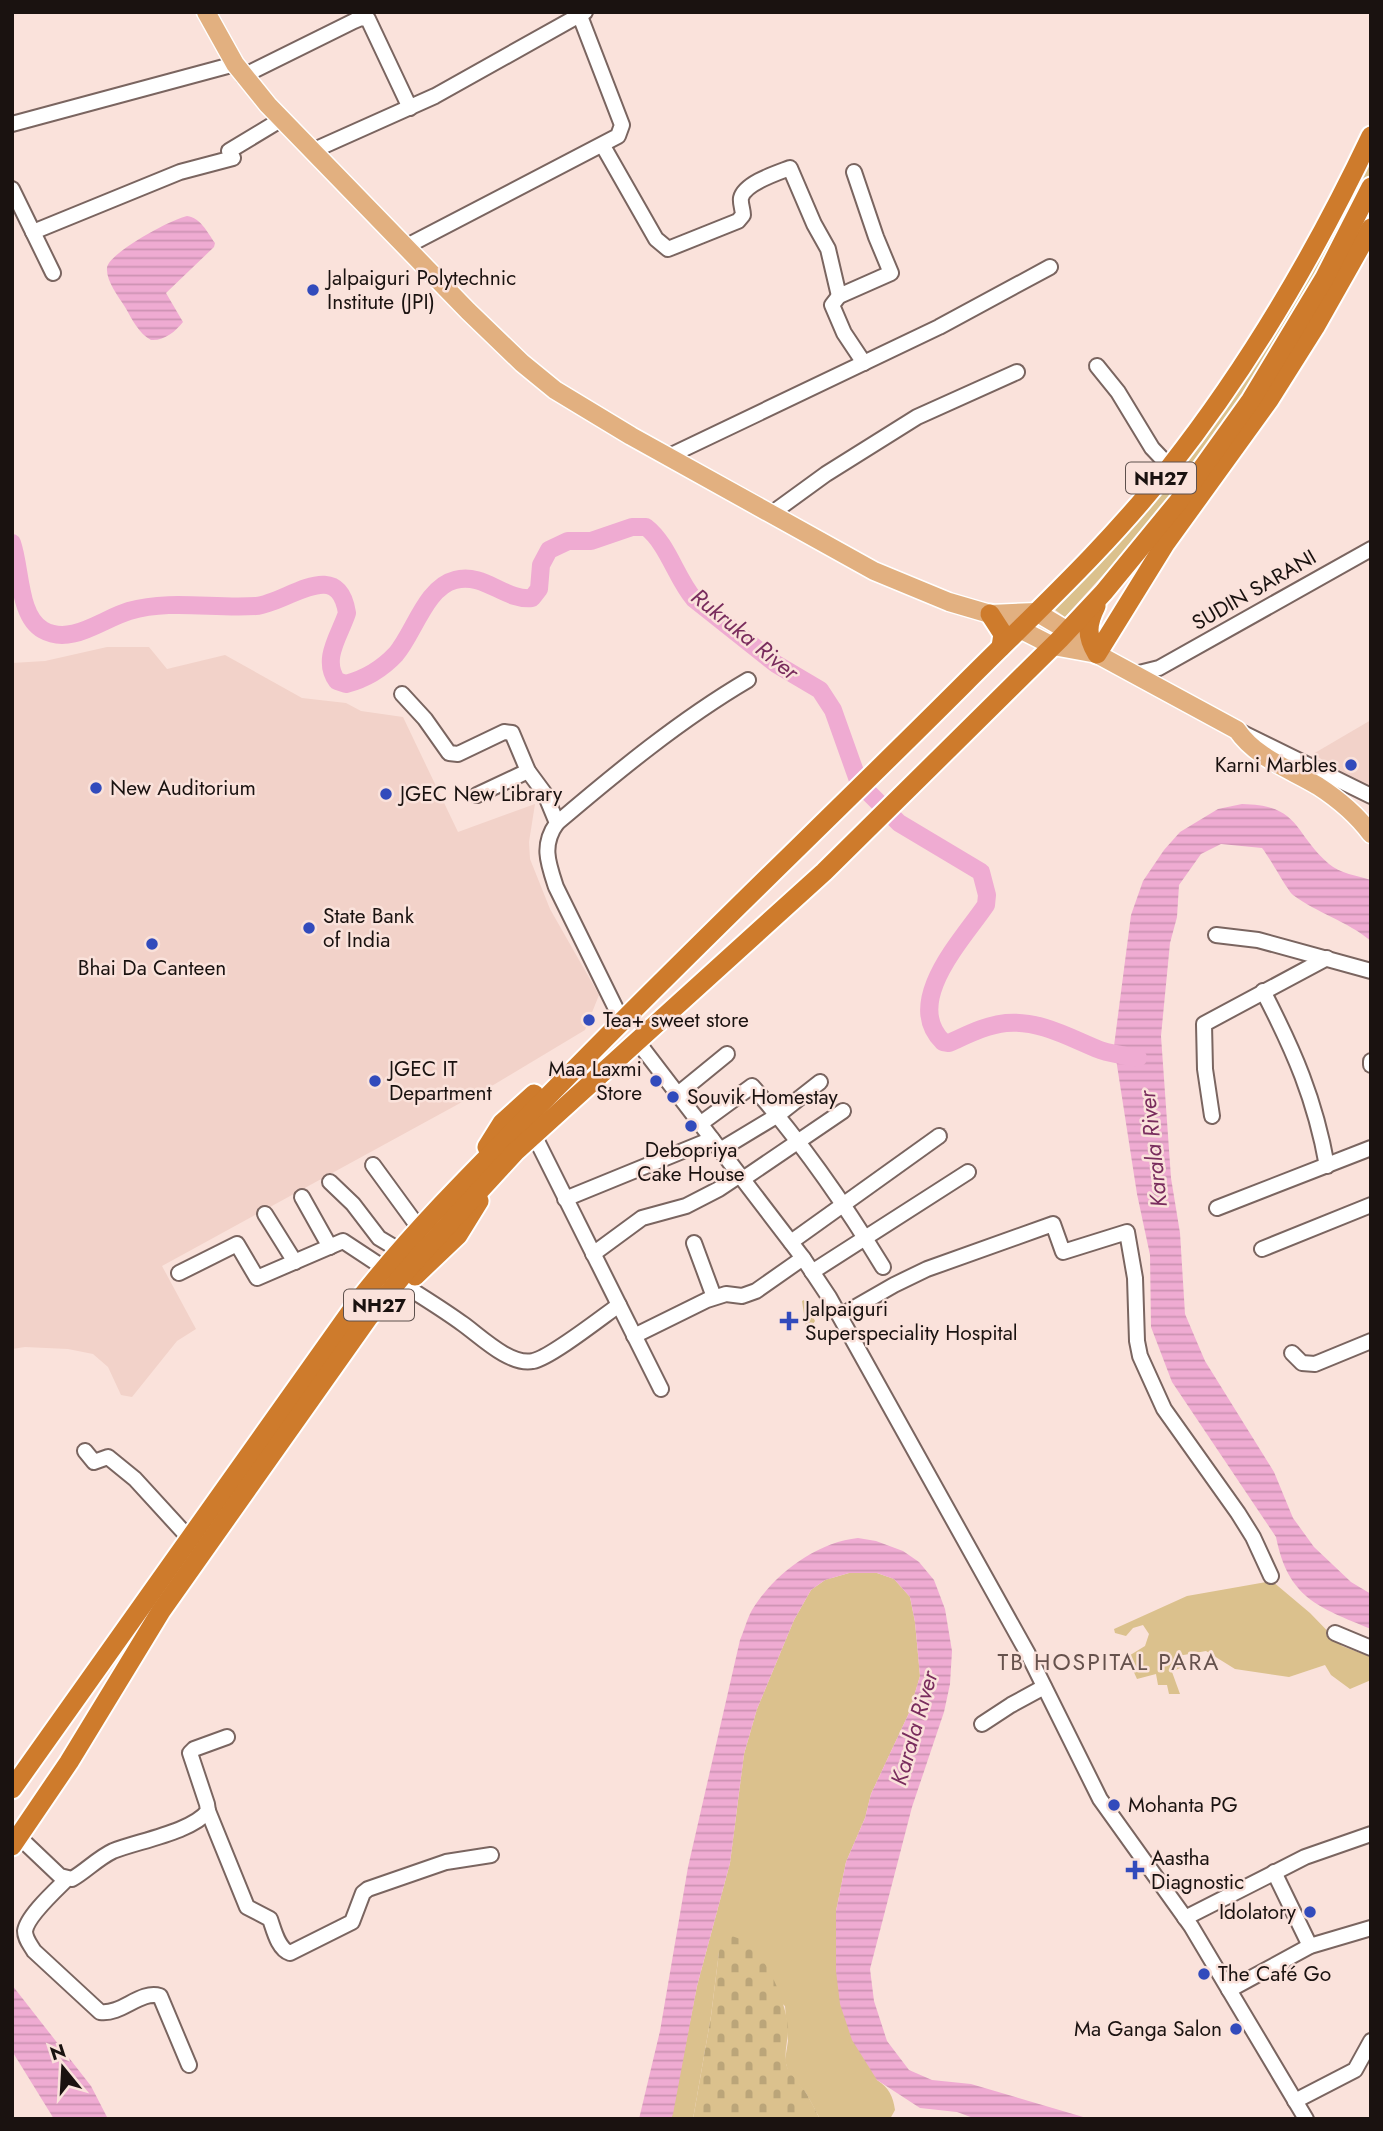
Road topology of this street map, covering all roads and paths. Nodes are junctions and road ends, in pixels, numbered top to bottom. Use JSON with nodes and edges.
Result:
{"nodes":[{"id":1,"x":206,"y":12,"type":"edge"},
{"id":2,"x":582,"y":14,"type":"edge"},
{"id":3,"x":239,"y":70,"type":"junction"},
{"id":4,"x":410,"y":108,"type":"junction"},
{"id":5,"x":282,"y":119,"type":"junction"},
{"id":6,"x":12,"y":124,"type":"edge"},
{"id":7,"x":1371,"y":136,"type":"edge"},
{"id":8,"x":603,"y":146,"type":"junction"},
{"id":9,"x":312,"y":151,"type":"junction"},
{"id":10,"x":854,"y":172,"type":"dead end"},
{"id":11,"x":1371,"y":187,"type":"edge"},
{"id":12,"x":12,"y":189,"type":"edge"},
{"id":13,"x":26,"y":218,"type":"junction"},
{"id":14,"x":12,"y":225,"type":"edge"},
{"id":15,"x":1371,"y":228,"type":"edge"},
{"id":16,"x":33,"y":232,"type":"junction"},
{"id":17,"x":405,"y":247,"type":"junction"},
{"id":18,"x":1050,"y":267,"type":"dead end"},
{"id":19,"x":53,"y":273,"type":"dead end"},
{"id":20,"x":839,"y":296,"type":"junction"},
{"id":21,"x":864,"y":363,"type":"junction"},
{"id":22,"x":1097,"y":366,"type":"dead end"},
{"id":23,"x":1017,"y":372,"type":"dead end"},
{"id":24,"x":667,"y":457,"type":"junction"},
{"id":25,"x":1170,"y":467,"type":"junction"},
{"id":26,"x":771,"y":514,"type":"junction"},
{"id":27,"x":1371,"y":549,"type":"edge"},
{"id":28,"x":1104,"y":592,"type":"junction"},
{"id":29,"x":1036,"y":612,"type":"junction"},
{"id":30,"x":990,"y":614,"type":"junction"},
{"id":31,"x":1019,"y":630,"type":"junction"},
{"id":32,"x":1068,"y":631,"type":"junction"},
{"id":33,"x":1053,"y":646,"type":"junction"},
{"id":34,"x":1001,"y":647,"type":"junction"},
{"id":35,"x":1097,"y":654,"type":"junction"},
{"id":36,"x":1159,"y":668,"type":"junction"},
{"id":37,"x":1135,"y":674,"type":"junction"},
{"id":38,"x":748,"y":680,"type":"dead end"},
{"id":39,"x":1159,"y":687,"type":"junction"},
{"id":40,"x":402,"y":694,"type":"dead end"},
{"id":41,"x":1237,"y":730,"type":"junction"},
{"id":42,"x":528,"y":771,"type":"junction"},
{"id":43,"x":477,"y":795,"type":"dead end"},
{"id":44,"x":1371,"y":796,"type":"edge"},
{"id":45,"x":557,"y":823,"type":"junction"},
{"id":46,"x":1371,"y":834,"type":"edge"},
{"id":47,"x":1216,"y":935,"type":"dead end"},
{"id":48,"x":1327,"y":958,"type":"junction"},
{"id":49,"x":1371,"y":971,"type":"edge"},
{"id":50,"x":1263,"y":991,"type":"junction"},
{"id":51,"x":622,"y":1021,"type":"junction"},
{"id":52,"x":637,"y":1041,"type":"junction"},
{"id":53,"x":727,"y":1054,"type":"dead end"},
{"id":54,"x":820,"y":1082,"type":"dead end"},
{"id":55,"x":678,"y":1094,"type":"junction"},
{"id":56,"x":843,"y":1111,"type":"dead end"},
{"id":57,"x":778,"y":1115,"type":"junction"},
{"id":58,"x":1212,"y":1116,"type":"dead end"},
{"id":59,"x":700,"y":1124,"type":"junction"},
{"id":60,"x":534,"y":1135,"type":"junction"},
{"id":61,"x":939,"y":1136,"type":"dead end"},
{"id":62,"x":799,"y":1143,"type":"junction"},
{"id":63,"x":716,"y":1145,"type":"junction"},
{"id":64,"x":1371,"y":1148,"type":"edge"},
{"id":65,"x":373,"y":1165,"type":"dead end"},
{"id":66,"x":1327,"y":1166,"type":"junction"},
{"id":67,"x":968,"y":1172,"type":"dead end"},
{"id":68,"x":483,"y":1174,"type":"junction"},
{"id":69,"x":741,"y":1177,"type":"junction"},
{"id":70,"x":330,"y":1182,"type":"dead end"},
{"id":71,"x":302,"y":1196,"type":"dead end"},
{"id":72,"x":565,"y":1199,"type":"junction"},
{"id":73,"x":844,"y":1205,"type":"junction"},
{"id":74,"x":1371,"y":1205,"type":"edge"},
{"id":75,"x":1217,"y":1208,"type":"dead end"},
{"id":76,"x":265,"y":1214,"type":"dead end"},
{"id":77,"x":419,"y":1228,"type":"junction"},
{"id":78,"x":865,"y":1238,"type":"junction"},
{"id":79,"x":791,"y":1242,"type":"junction"},
{"id":80,"x":694,"y":1243,"type":"dead end"},
{"id":81,"x":330,"y":1247,"type":"junction"},
{"id":82,"x":1262,"y":1249,"type":"dead end"},
{"id":83,"x":400,"y":1250,"type":"junction"},
{"id":84,"x":593,"y":1254,"type":"junction"},
{"id":85,"x":803,"y":1258,"type":"junction"},
{"id":86,"x":295,"y":1262,"type":"junction"},
{"id":87,"x":883,"y":1267,"type":"dead end"},
{"id":88,"x":384,"y":1268,"type":"junction"},
{"id":89,"x":812,"y":1272,"type":"junction"},
{"id":90,"x":179,"y":1273,"type":"dead end"},
{"id":91,"x":404,"y":1285,"type":"junction"},
{"id":92,"x":715,"y":1297,"type":"junction"},
{"id":93,"x":619,"y":1305,"type":"junction"},
{"id":94,"x":377,"y":1307,"type":"junction"},
{"id":95,"x":840,"y":1316,"type":"junction"},
{"id":96,"x":634,"y":1336,"type":"junction"},
{"id":97,"x":1371,"y":1341,"type":"edge"},
{"id":98,"x":1293,"y":1353,"type":"dead end"},
{"id":99,"x":661,"y":1389,"type":"dead end"},
{"id":100,"x":85,"y":1451,"type":"dead end"},
{"id":101,"x":189,"y":1538,"type":"junction"},
{"id":102,"x":1271,"y":1576,"type":"dead end"},
{"id":103,"x":1335,"y":1633,"type":"dead end"},
{"id":104,"x":1371,"y":1648,"type":"edge"},
{"id":105,"x":1044,"y":1687,"type":"junction"},
{"id":106,"x":982,"y":1724,"type":"dead end"},
{"id":107,"x":227,"y":1737,"type":"dead end"},
{"id":108,"x":12,"y":1789,"type":"edge"},
{"id":109,"x":208,"y":1811,"type":"junction"},
{"id":110,"x":1371,"y":1835,"type":"edge"},
{"id":111,"x":15,"y":1841,"type":"edge"},
{"id":112,"x":491,"y":1856,"type":"dead end"},
{"id":113,"x":1274,"y":1872,"type":"junction"},
{"id":114,"x":67,"y":1879,"type":"junction"},
{"id":115,"x":1185,"y":1918,"type":"junction"},
{"id":116,"x":1371,"y":1928,"type":"edge"},
{"id":117,"x":1310,"y":1946,"type":"junction"},
{"id":118,"x":1229,"y":1990,"type":"junction"},
{"id":119,"x":1371,"y":2041,"type":"edge"},
{"id":120,"x":188,"y":2066,"type":"dead end"},
{"id":121,"x":1295,"y":2101,"type":"junction"},
{"id":122,"x":1306,"y":2119,"type":"edge"}],
"edges":[{"from":1,"to":3,"type":"main road"},
{"from":2,"to":4,"type":"street"},
{"from":2,"to":8,"type":"street"},
{"from":3,"to":4,"type":"street"},
{"from":3,"to":5,"type":"main road"},
{"from":3,"to":6,"type":"street"},
{"from":4,"to":9,"type":"street"},
{"from":5,"to":9,"type":"main road"},
{"from":5,"to":16,"type":"street"},
{"from":7,"to":25,"type":"highway","number":"NH27"},
{"from":8,"to":17,"type":"street"},
{"from":8,"to":20,"type":"street"},
{"from":9,"to":17,"type":"main road"},
{"from":10,"to":20,"type":"street"},
{"from":11,"to":28,"type":"highway","number":"NH27"},
{"from":12,"to":13,"type":"street"},
{"from":13,"to":14,"type":"street"},
{"from":13,"to":16,"type":"street"},
{"from":15,"to":35,"type":"highway"},
{"from":16,"to":19,"type":"street"},
{"from":17,"to":24,"type":"main road"},
{"from":18,"to":21,"type":"street"},
{"from":20,"to":21,"type":"street"},
{"from":21,"to":24,"type":"street"},
{"from":22,"to":25,"type":"street"},
{"from":23,"to":26,"type":"street"},
{"from":24,"to":26,"type":"main road"},
{"from":25,"to":29,"type":"highway","number":"NH27"},
{"from":26,"to":30,"type":"main road"},
{"from":27,"to":36,"type":"street","name":"SUDIN SARANI"},
{"from":28,"to":32,"type":"highway","number":"NH27"},
{"from":28,"to":35,"type":"highway"},
{"from":29,"to":30,"type":"main road"},
{"from":29,"to":31,"type":"highway","number":"NH27"},
{"from":29,"to":32,"type":"main road"},
{"from":30,"to":31,"type":"main road"},
{"from":30,"to":34,"type":"highway"},
{"from":31,"to":33,"type":"main road"},
{"from":31,"to":34,"type":"highway","number":"NH27"},
{"from":32,"to":33,"type":"highway","number":"NH27"},
{"from":32,"to":35,"type":"main road"},
{"from":33,"to":35,"type":"main road"},
{"from":33,"to":52,"type":"highway","number":"NH27"},
{"from":34,"to":51,"type":"highway","number":"NH27"},
{"from":35,"to":37,"type":"main road"},
{"from":36,"to":37,"type":"street","name":"SUDIN SARANI"},
{"from":36,"to":39,"type":"street"},
{"from":37,"to":39,"type":"main road"},
{"from":38,"to":45,"type":"street"},
{"from":39,"to":41,"type":"main road"},
{"from":40,"to":42,"type":"street"},
{"from":41,"to":44,"type":"street"},
{"from":41,"to":46,"type":"main road"},
{"from":42,"to":43,"type":"street"},
{"from":42,"to":45,"type":"street"},
{"from":45,"to":51,"type":"street"},
{"from":47,"to":48,"type":"street"},
{"from":48,"to":49,"type":"street"},
{"from":48,"to":50,"type":"street"},
{"from":50,"to":58,"type":"street"},
{"from":50,"to":66,"type":"street"},
{"from":51,"to":52,"type":"highway"},
{"from":51,"to":68,"type":"highway","number":"NH27"},
{"from":52,"to":55,"type":"street"},
{"from":52,"to":60,"type":"highway","number":"NH27"},
{"from":53,"to":55,"type":"street"},
{"from":54,"to":57,"type":"street"},
{"from":55,"to":59,"type":"street"},
{"from":56,"to":62,"type":"street"},
{"from":57,"to":59,"type":"street"},
{"from":57,"to":62,"type":"street"},
{"from":57,"to":63,"type":"street"},
{"from":59,"to":63,"type":"street"},
{"from":60,"to":68,"type":"highway","number":"NH27"},
{"from":60,"to":72,"type":"street"},
{"from":61,"to":73,"type":"street"},
{"from":62,"to":69,"type":"street"},
{"from":62,"to":73,"type":"street"},
{"from":63,"to":69,"type":"street"},
{"from":63,"to":72,"type":"street"},
{"from":64,"to":66,"type":"street"},
{"from":65,"to":77,"type":"street"},
{"from":66,"to":75,"type":"street"},
{"from":67,"to":78,"type":"street"},
{"from":68,"to":77,"type":"highway","number":"NH27"},
{"from":68,"to":91,"type":"highway","number":"NH27"},
{"from":68,"to":94,"type":"highway","number":"NH27"},
{"from":69,"to":79,"type":"street"},
{"from":69,"to":84,"type":"street"},
{"from":70,"to":83,"type":"street"},
{"from":71,"to":81,"type":"street"},
{"from":72,"to":84,"type":"street"},
{"from":73,"to":78,"type":"street"},
{"from":73,"to":79,"type":"street"},
{"from":74,"to":82,"type":"street"},
{"from":76,"to":86,"type":"street"},
{"from":77,"to":83,"type":"highway","number":"NH27"},
{"from":78,"to":87,"type":"street"},
{"from":78,"to":89,"type":"street"},
{"from":79,"to":85,"type":"street"},
{"from":80,"to":92,"type":"street"},
{"from":81,"to":86,"type":"street"},
{"from":81,"to":88,"type":"street"},
{"from":83,"to":88,"type":"highway","number":"NH27"},
{"from":84,"to":93,"type":"street"},
{"from":85,"to":89,"type":"street"},
{"from":85,"to":92,"type":"street"},
{"from":86,"to":90,"type":"street"},
{"from":88,"to":101,"type":"highway","number":"NH27"},
{"from":89,"to":95,"type":"street"},
{"from":91,"to":93,"type":"street"},
{"from":91,"to":94,"type":"highway","number":"NH27"},
{"from":92,"to":96,"type":"street"},
{"from":93,"to":96,"type":"street"},
{"from":94,"to":111,"type":"highway","number":"NH27"},
{"from":95,"to":102,"type":"street"},
{"from":95,"to":105,"type":"street"},
{"from":96,"to":99,"type":"street"},
{"from":97,"to":98,"type":"street"},
{"from":100,"to":101,"type":"street"},
{"from":101,"to":108,"type":"highway","number":"NH27"},
{"from":103,"to":104,"type":"street"},
{"from":105,"to":106,"type":"street"},
{"from":105,"to":115,"type":"street"},
{"from":107,"to":109,"type":"street"},
{"from":109,"to":112,"type":"street"},
{"from":109,"to":114,"type":"street"},
{"from":110,"to":113,"type":"street"},
{"from":111,"to":114,"type":"street"},
{"from":113,"to":115,"type":"street"},
{"from":113,"to":117,"type":"street"},
{"from":114,"to":120,"type":"street"},
{"from":115,"to":118,"type":"street"},
{"from":116,"to":117,"type":"street"},
{"from":117,"to":118,"type":"street"},
{"from":118,"to":121,"type":"street"},
{"from":119,"to":121,"type":"street"},
{"from":121,"to":122,"type":"street"}]}
